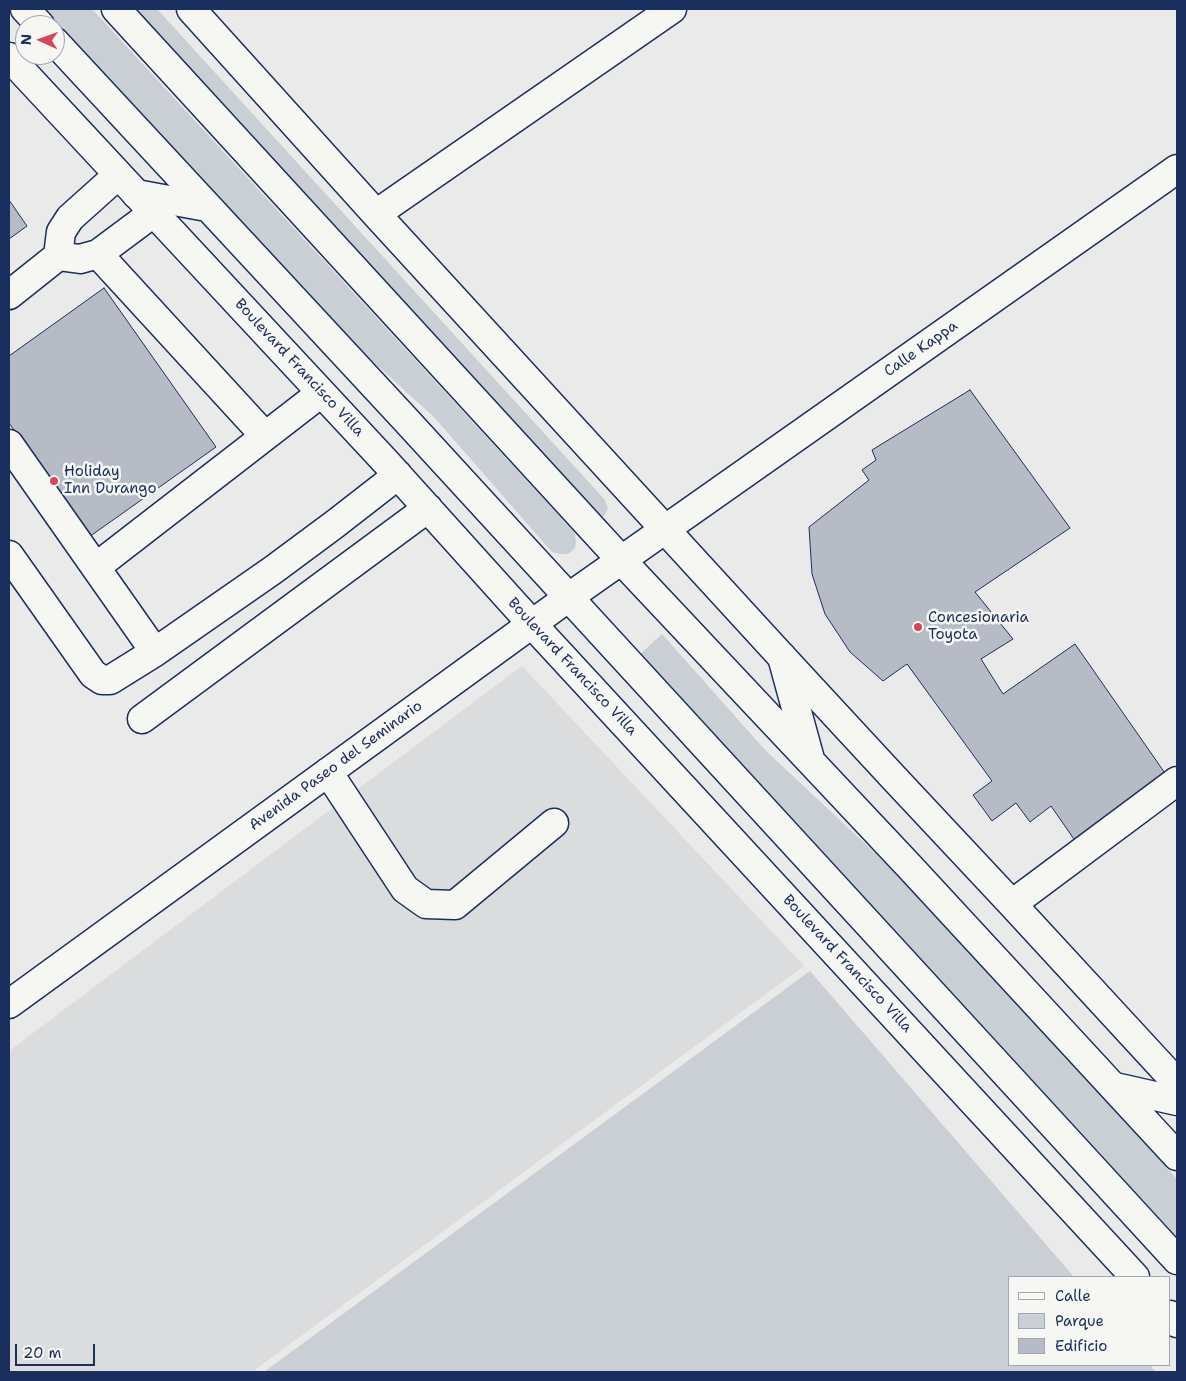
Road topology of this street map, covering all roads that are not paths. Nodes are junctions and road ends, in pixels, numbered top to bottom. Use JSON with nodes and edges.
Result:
{"nodes":[{"id":1,"x":116,"y":9,"type":"edge"},
{"id":2,"x":191,"y":9,"type":"edge"},
{"id":3,"x":672,"y":9,"type":"edge"},
{"id":4,"x":65,"y":53,"type":"edge"},
{"id":5,"x":9,"y":57,"type":"edge"},
{"id":6,"x":1177,"y":169,"type":"edge"},
{"id":7,"x":136,"y":194,"type":"junction"},
{"id":8,"x":208,"y":207,"type":"junction"},
{"id":9,"x":376,"y":214,"type":"junction"},
{"id":10,"x":98,"y":254,"type":"junction"},
{"id":11,"x":58,"y":256,"type":"junction"},
{"id":12,"x":9,"y":295,"type":"edge"},
{"id":13,"x":321,"y":393,"type":"junction"},
{"id":14,"x":265,"y":436,"type":"junction"},
{"id":15,"x":9,"y":444,"type":"edge"},
{"id":16,"x":398,"y":475,"type":"junction"},
{"id":17,"x":428,"y":508,"type":"junction"},
{"id":18,"x":665,"y":529,"type":"junction"},
{"id":19,"x":9,"y":555,"type":"edge"},
{"id":20,"x":622,"y":561,"type":"junction"},
{"id":21,"x":96,"y":567,"type":"junction"},
{"id":22,"x":569,"y":597,"type":"junction"},
{"id":23,"x":532,"y":624,"type":"junction"},
{"id":24,"x":155,"y":652,"type":"junction"},
{"id":25,"x":782,"y":657,"type":"junction"},
{"id":26,"x":142,"y":719,"type":"dead end"},
{"id":27,"x":811,"y":763,"type":"junction"},
{"id":28,"x":328,"y":772,"type":"junction"},
{"id":29,"x":1177,"y":781,"type":"edge"},
{"id":30,"x":554,"y":822,"type":"dead end"},
{"id":31,"x":1012,"y":904,"type":"junction"},
{"id":32,"x":9,"y":1004,"type":"edge"},
{"id":33,"x":1177,"y":1083,"type":"edge"},
{"id":34,"x":1115,"y":1087,"type":"junction"},
{"id":35,"x":1177,"y":1101,"type":"edge"},
{"id":36,"x":1177,"y":1156,"type":"edge"},
{"id":37,"x":1177,"y":1260,"type":"edge"},
{"id":38,"x":1134,"y":1276,"type":"edge"}],
"edges":[{"from":1,"to":20,"type":"street"},
{"from":2,"to":9,"type":"street"},
{"from":3,"to":9,"type":"street"},
{"from":4,"to":8,"type":"street"},
{"from":5,"to":7,"type":"street","name":"Boulevard Francisco Villa"},
{"from":6,"to":18,"type":"street","name":"Calle Kappa"},
{"from":7,"to":8,"type":"street"},
{"from":7,"to":10,"type":"street"},
{"from":7,"to":11,"type":"street"},
{"from":7,"to":13,"type":"street","name":"Boulevard Francisco Villa"},
{"from":8,"to":22,"type":"street"},
{"from":9,"to":18,"type":"street"},
{"from":10,"to":11,"type":"street"},
{"from":10,"to":14,"type":"street"},
{"from":11,"to":12,"type":"street"},
{"from":13,"to":14,"type":"street"},
{"from":13,"to":16,"type":"street","name":"Boulevard Francisco Villa"},
{"from":14,"to":21,"type":"street"},
{"from":15,"to":21,"type":"street"},
{"from":16,"to":17,"type":"street","name":"Boulevard Francisco Villa"},
{"from":16,"to":24,"type":"street"},
{"from":17,"to":23,"type":"street","name":"Boulevard Francisco Villa"},
{"from":17,"to":26,"type":"street"},
{"from":18,"to":20,"type":"street","name":"Avenida Paseo del Seminario"},
{"from":18,"to":25,"type":"street"},
{"from":19,"to":24,"type":"street"},
{"from":20,"to":22,"type":"street","name":"Avenida Paseo del Seminario"},
{"from":20,"to":27,"type":"street"},
{"from":21,"to":24,"type":"street"},
{"from":22,"to":23,"type":"street","name":"Avenida Paseo del Seminario"},
{"from":22,"to":37,"type":"street"},
{"from":23,"to":28,"type":"street","name":"Avenida Paseo del Seminario"},
{"from":23,"to":38,"type":"street","name":"Boulevard Francisco Villa"},
{"from":25,"to":27,"type":"street"},
{"from":25,"to":31,"type":"street"},
{"from":27,"to":34,"type":"street"},
{"from":28,"to":30,"type":"street"},
{"from":28,"to":32,"type":"street","name":"Avenida Paseo del Seminario"},
{"from":29,"to":31,"type":"street"},
{"from":31,"to":33,"type":"street"},
{"from":34,"to":35,"type":"street"},
{"from":34,"to":36,"type":"street"}]}
